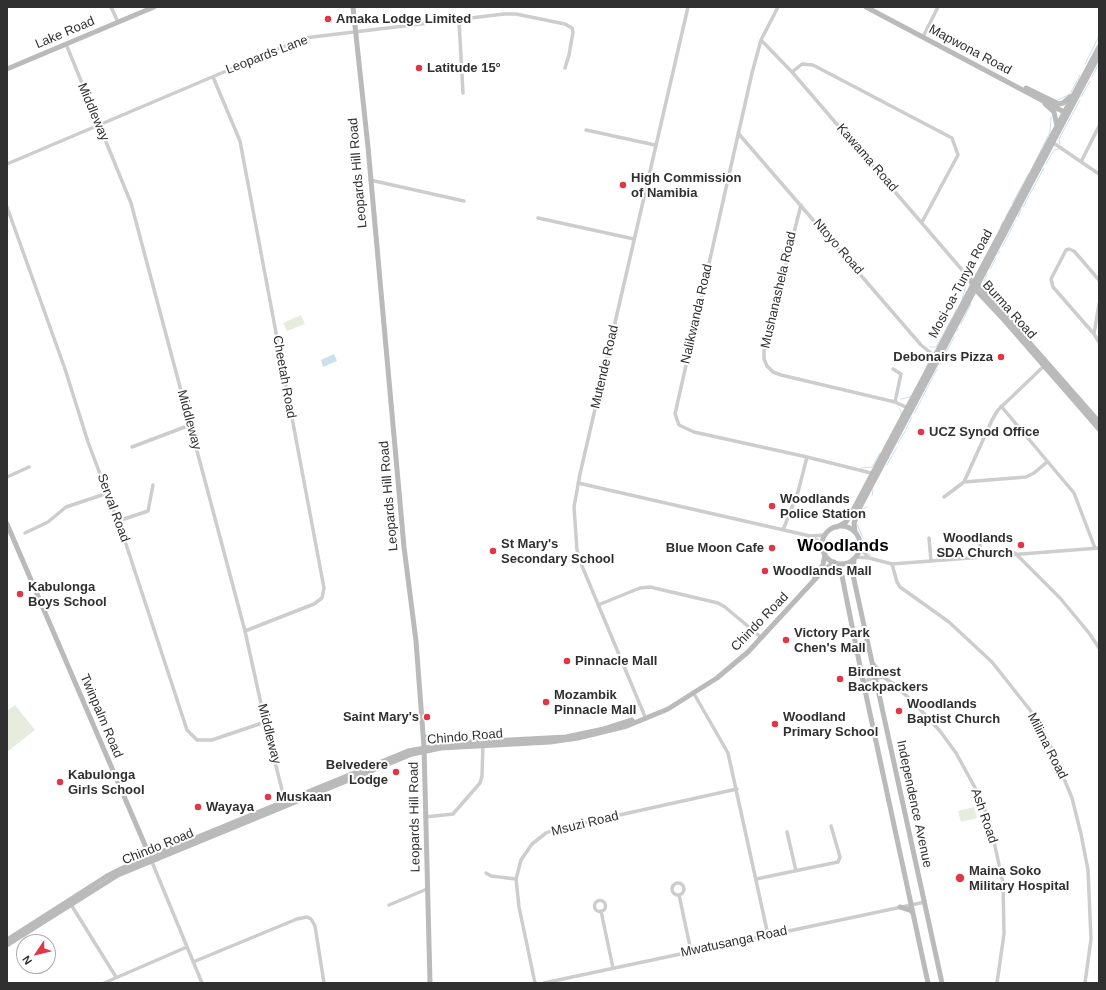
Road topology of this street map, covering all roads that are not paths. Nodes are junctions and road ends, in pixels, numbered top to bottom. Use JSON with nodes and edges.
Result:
{"nodes":[{"id":1,"x":111,"y":7,"type":"edge"},
{"id":2,"x":154,"y":7,"type":"edge"},
{"id":3,"x":353,"y":7,"type":"edge"},
{"id":4,"x":688,"y":7,"type":"edge"},
{"id":5,"x":778,"y":7,"type":"edge"},
{"id":6,"x":866,"y":7,"type":"edge"},
{"id":7,"x":938,"y":7,"type":"edge"},
{"id":8,"x":459,"y":21,"type":"junction"},
{"id":9,"x":118,"y":22,"type":"junction"},
{"id":10,"x":356,"y":32,"type":"junction"},
{"id":11,"x":922,"y":37,"type":"junction"},
{"id":12,"x":761,"y":40,"type":"junction"},
{"id":13,"x":66,"y":44,"type":"junction"},
{"id":14,"x":1099,"y":47,"type":"edge"},
{"id":15,"x":1099,"y":55,"type":"edge"},
{"id":16,"x":565,"y":68,"type":"dead end"},
{"id":17,"x":7,"y":69,"type":"edge"},
{"id":18,"x":792,"y":72,"type":"junction"},
{"id":19,"x":213,"y":77,"type":"junction"},
{"id":20,"x":1010,"y":83,"type":"junction"},
{"id":21,"x":1019,"y":88,"type":"junction"},
{"id":22,"x":1076,"y":90,"type":"junction"},
{"id":23,"x":462,"y":93,"type":"dead end"},
{"id":24,"x":1066,"y":113,"type":"junction"},
{"id":25,"x":99,"y":124,"type":"junction"},
{"id":26,"x":1099,"y":126,"type":"edge"},
{"id":27,"x":1057,"y":127,"type":"junction"},
{"id":28,"x":586,"y":130,"type":"dead end"},
{"id":29,"x":1098,"y":132,"type":"edge"},
{"id":30,"x":738,"y":133,"type":"junction"},
{"id":31,"x":1051,"y":142,"type":"junction"},
{"id":32,"x":655,"y":145,"type":"junction"},
{"id":33,"x":1080,"y":162,"type":"junction"},
{"id":34,"x":7,"y":164,"type":"edge"},
{"id":35,"x":1099,"y":174,"type":"edge"},
{"id":36,"x":370,"y":180,"type":"junction"},
{"id":37,"x":464,"y":201,"type":"dead end"},
{"id":38,"x":800,"y":205,"type":"junction"},
{"id":39,"x":7,"y":207,"type":"edge"},
{"id":40,"x":538,"y":218,"type":"dead end"},
{"id":41,"x":922,"y":222,"type":"junction"},
{"id":42,"x":634,"y":240,"type":"junction"},
{"id":43,"x":969,"y":278,"type":"joint"},
{"id":44,"x":1099,"y":280,"type":"edge"},
{"id":45,"x":976,"y":285,"type":"junction"},
{"id":46,"x":1099,"y":304,"type":"edge"},
{"id":47,"x":1094,"y":334,"type":"junction"},
{"id":48,"x":1099,"y":342,"type":"edge"},
{"id":49,"x":937,"y":357,"type":"junction"},
{"id":50,"x":1044,"y":366,"type":"junction"},
{"id":51,"x":893,"y":369,"type":"dead end"},
{"id":52,"x":895,"y":402,"type":"junction"},
{"id":53,"x":1001,"y":406,"type":"junction"},
{"id":54,"x":911,"y":409,"type":"junction"},
{"id":55,"x":1098,"y":422,"type":"edge"},
{"id":56,"x":190,"y":425,"type":"junction"},
{"id":57,"x":1099,"y":429,"type":"edge"},
{"id":58,"x":132,"y":447,"type":"dead end"},
{"id":59,"x":807,"y":457,"type":"junction"},
{"id":60,"x":1047,"y":462,"type":"junction"},
{"id":61,"x":29,"y":467,"type":"dead end"},
{"id":62,"x":875,"y":474,"type":"junction"},
{"id":63,"x":7,"y":477,"type":"edge"},
{"id":64,"x":964,"y":482,"type":"junction"},
{"id":65,"x":578,"y":483,"type":"junction"},
{"id":66,"x":153,"y":485,"type":"dead end"},
{"id":67,"x":108,"y":493,"type":"junction"},
{"id":68,"x":944,"y":497,"type":"dead end"},
{"id":69,"x":118,"y":521,"type":"junction"},
{"id":70,"x":7,"y":524,"type":"edge"},
{"id":71,"x":837,"y":527,"type":"junction"},
{"id":72,"x":783,"y":530,"type":"junction"},
{"id":73,"x":855,"y":532,"type":"junction"},
{"id":74,"x":25,"y":533,"type":"dead end"},
{"id":75,"x":979,"y":533,"type":"dead end"},
{"id":76,"x":810,"y":536,"type":"junction"},
{"id":77,"x":825,"y":536,"type":"junction"},
{"id":78,"x":929,"y":538,"type":"dead end"},
{"id":79,"x":823,"y":548,"type":"junction"},
{"id":80,"x":860,"y":548,"type":"junction"},
{"id":81,"x":1097,"y":548,"type":"edge"},
{"id":82,"x":1015,"y":553,"type":"junction"},
{"id":83,"x":825,"y":554,"type":"junction"},
{"id":84,"x":981,"y":556,"type":"junction"},
{"id":85,"x":855,"y":558,"type":"junction"},
{"id":86,"x":868,"y":558,"type":"junction"},
{"id":87,"x":931,"y":561,"type":"junction"},
{"id":88,"x":835,"y":563,"type":"junction"},
{"id":89,"x":892,"y":564,"type":"junction"},
{"id":90,"x":598,"y":605,"type":"junction"},
{"id":91,"x":245,"y":632,"type":"junction"},
{"id":92,"x":761,"y":637,"type":"junction"},
{"id":93,"x":1099,"y":648,"type":"edge"},
{"id":94,"x":872,"y":662,"type":"junction"},
{"id":95,"x":876,"y":679,"type":"junction"},
{"id":96,"x":887,"y":680,"type":"junction"},
{"id":97,"x":862,"y":681,"type":"junction"},
{"id":98,"x":693,"y":692,"type":"junction"},
{"id":99,"x":645,"y":717,"type":"junction"},
{"id":100,"x":265,"y":722,"type":"junction"},
{"id":101,"x":423,"y":735,"type":"junction"},
{"id":102,"x":483,"y":743,"type":"junction"},
{"id":103,"x":436,"y":747,"type":"junction"},
{"id":104,"x":415,"y":749,"type":"junction"},
{"id":105,"x":424,"y":749,"type":"junction"},
{"id":106,"x":412,"y":754,"type":"junction"},
{"id":107,"x":425,"y":763,"type":"junction"},
{"id":108,"x":737,"y":790,"type":"junction"},
{"id":109,"x":286,"y":803,"type":"junction"},
{"id":110,"x":425,"y":817,"type":"junction"},
{"id":111,"x":831,"y":826,"type":"dead end"},
{"id":112,"x":787,"y":832,"type":"dead end"},
{"id":113,"x":151,"y":859,"type":"junction"},
{"id":114,"x":796,"y":871,"type":"junction"},
{"id":115,"x":486,"y":872,"type":"dead end"},
{"id":116,"x":516,"y":879,"type":"junction"},
{"id":117,"x":756,"y":879,"type":"junction"},
{"id":118,"x":427,"y":889,"type":"junction"},
{"id":119,"x":679,"y":895,"type":"dead end"},
{"id":120,"x":70,"y":902,"type":"junction"},
{"id":121,"x":925,"y":902,"type":"junction"},
{"id":122,"x":911,"y":904,"type":"junction"},
{"id":123,"x":389,"y":905,"type":"dead end"},
{"id":124,"x":900,"y":907,"type":"junction"},
{"id":125,"x":601,"y":911,"type":"dead end"},
{"id":126,"x":914,"y":914,"type":"junction"},
{"id":127,"x":768,"y":935,"type":"junction"},
{"id":128,"x":7,"y":940,"type":"edge"},
{"id":129,"x":7,"y":945,"type":"edge"},
{"id":130,"x":187,"y":947,"type":"junction"},
{"id":131,"x":691,"y":952,"type":"junction"},
{"id":132,"x":193,"y":962,"type":"junction"},
{"id":133,"x":613,"y":968,"type":"junction"},
{"id":134,"x":116,"y":977,"type":"junction"},
{"id":135,"x":324,"y":982,"type":"edge"},
{"id":136,"x":104,"y":983,"type":"edge"},
{"id":137,"x":202,"y":983,"type":"edge"},
{"id":138,"x":319,"y":983,"type":"edge"},
{"id":139,"x":430,"y":983,"type":"edge"},
{"id":140,"x":535,"y":983,"type":"edge"},
{"id":141,"x":544,"y":983,"type":"edge"},
{"id":142,"x":928,"y":983,"type":"edge"},
{"id":143,"x":942,"y":983,"type":"edge"},
{"id":144,"x":997,"y":983,"type":"edge"},
{"id":145,"x":1085,"y":983,"type":"edge"}],
"edges":[{"from":1,"to":9,"type":"street"},
{"from":2,"to":9,"type":"main road","name":"Lake Road"},
{"from":3,"to":10,"type":"main road","name":"Leopards Hill Road"},
{"from":4,"to":32,"type":"street","name":"Mutende Road"},
{"from":5,"to":12,"type":"street","name":"Nalikwanda Road"},
{"from":6,"to":11,"type":"main road","name":"Mapwona Road"},
{"from":7,"to":11,"type":"street"},
{"from":8,"to":10,"type":"street","name":"Leopards Lane"},
{"from":8,"to":16,"type":"street","name":"Leopards Lane"},
{"from":8,"to":23,"type":"street"},
{"from":9,"to":13,"type":"main road","name":"Lake Road"},
{"from":10,"to":19,"type":"street","name":"Leopards Lane"},
{"from":10,"to":36,"type":"main road","name":"Leopards Hill Road"},
{"from":11,"to":20,"type":"main road","name":"Mapwona Road"},
{"from":12,"to":18,"type":"street","name":"Kawama Road"},
{"from":12,"to":30,"type":"street","name":"Nalikwanda Road"},
{"from":13,"to":17,"type":"main road","name":"Lake Road"},
{"from":13,"to":25,"type":"street","name":"Middleway"},
{"from":14,"to":22,"type":"main road","name":"Mosi-oa-Tunya Road"},
{"from":15,"to":24,"type":"main road","name":"Mosi-oa-Tunya Road"},
{"from":18,"to":41,"type":"street","name":"Kawama Road"},
{"from":18,"to":41,"type":"street"},
{"from":19,"to":25,"type":"street","name":"Leopards Lane"},
{"from":19,"to":91,"type":"street","name":"Cheetah Road"},
{"from":20,"to":21,"type":"main road","name":"Mapwona Road"},
{"from":20,"to":22,"type":"main road"},
{"from":21,"to":24,"type":"main road","name":"Mapwona Road"},
{"from":21,"to":27,"type":"main road"},
{"from":22,"to":24,"type":"main road","name":"Mosi-oa-Tunya Road"},
{"from":24,"to":27,"type":"main road","name":"Mosi-oa-Tunya Road"},
{"from":24,"to":31,"type":"main road","name":"Mosi-oa-Tunya Road"},
{"from":25,"to":34,"type":"street","name":"Leopards Lane"},
{"from":25,"to":56,"type":"street","name":"Middleway"},
{"from":26,"to":29,"type":"street"},
{"from":27,"to":31,"type":"main road","name":"Mosi-oa-Tunya Road"},
{"from":28,"to":32,"type":"street"},
{"from":29,"to":33,"type":"street"},
{"from":30,"to":38,"type":"street","name":"Ntoyo Road"},
{"from":30,"to":59,"type":"street","name":"Nalikwanda Road"},
{"from":31,"to":33,"type":"street"},
{"from":31,"to":45,"type":"main road","name":"Mosi-oa-Tunya Road"},
{"from":32,"to":42,"type":"street","name":"Mutende Road"},
{"from":33,"to":35,"type":"street"},
{"from":36,"to":37,"type":"street"},
{"from":36,"to":101,"type":"main road","name":"Leopards Hill Road"},
{"from":38,"to":49,"type":"street","name":"Ntoyo Road"},
{"from":38,"to":52,"type":"street","name":"Mushanashela Road"},
{"from":39,"to":67,"type":"street","name":"Serval Road"},
{"from":40,"to":42,"type":"street"},
{"from":41,"to":43,"type":"street","name":"Kawama Road"},
{"from":42,"to":65,"type":"street","name":"Mutende Road"},
{"from":43,"to":45,"type":"main road","name":"Burma Road"},
{"from":44,"to":47,"type":"street"},
{"from":45,"to":49,"type":"main road","name":"Mosi-oa-Tunya Road"},
{"from":45,"to":50,"type":"main road","name":"Burma Road"},
{"from":45,"to":55,"type":"main road","name":"Burma Road"},
{"from":46,"to":47,"type":"street"},
{"from":47,"to":48,"type":"street"},
{"from":49,"to":54,"type":"main road","name":"Mosi-oa-Tunya Road"},
{"from":50,"to":53,"type":"street"},
{"from":50,"to":55,"type":"main road","name":"Burma Road"},
{"from":51,"to":52,"type":"street"},
{"from":52,"to":54,"type":"street","name":"Mushanashela Road"},
{"from":53,"to":60,"type":"street"},
{"from":53,"to":64,"type":"street"},
{"from":54,"to":62,"type":"main road","name":"Mosi-oa-Tunya Road"},
{"from":55,"to":57,"type":"main road","name":"Burma Road"},
{"from":56,"to":58,"type":"street"},
{"from":56,"to":91,"type":"street","name":"Middleway"},
{"from":59,"to":62,"type":"street","name":"Nalikwanda Road"},
{"from":59,"to":72,"type":"street"},
{"from":60,"to":64,"type":"street"},
{"from":60,"to":81,"type":"street"},
{"from":61,"to":63,"type":"street"},
{"from":62,"to":71,"type":"main road","name":"Mosi-oa-Tunya Road"},
{"from":62,"to":73,"type":"main road","name":"Mosi-oa-Tunya Road"},
{"from":64,"to":68,"type":"street"},
{"from":65,"to":72,"type":"street"},
{"from":65,"to":90,"type":"street","name":"Mutende Road"},
{"from":66,"to":69,"type":"street"},
{"from":67,"to":69,"type":"street","name":"Serval Road"},
{"from":67,"to":74,"type":"street"},
{"from":69,"to":100,"type":"street","name":"Serval Road"},
{"from":70,"to":113,"type":"main road","name":"Twinpalm Road"},
{"from":71,"to":73,"type":"main road"},
{"from":71,"to":77,"type":"main road"},
{"from":72,"to":76,"type":"street"},
{"from":73,"to":80,"type":"main road"},
{"from":75,"to":84,"type":"street"},
{"from":76,"to":77,"type":"street"},
{"from":76,"to":79,"type":"street"},
{"from":77,"to":79,"type":"main road"},
{"from":78,"to":87,"type":"street"},
{"from":79,"to":83,"type":"main road"},
{"from":80,"to":85,"type":"main road"},
{"from":80,"to":86,"type":"street"},
{"from":81,"to":82,"type":"street"},
{"from":82,"to":84,"type":"street"},
{"from":82,"to":93,"type":"street"},
{"from":83,"to":88,"type":"main road"},
{"from":83,"to":92,"type":"main road","name":"Chindo Road"},
{"from":84,"to":87,"type":"street"},
{"from":85,"to":86,"type":"street"},
{"from":85,"to":88,"type":"main road"},
{"from":85,"to":94,"type":"main road","name":"Independence Avenue"},
{"from":86,"to":89,"type":"street"},
{"from":87,"to":89,"type":"street"},
{"from":88,"to":92,"type":"main road","name":"Chindo Road"},
{"from":88,"to":97,"type":"main road","name":"Independence Avenue"},
{"from":89,"to":145,"type":"street","name":"Milima Road"},
{"from":90,"to":92,"type":"street"},
{"from":90,"to":99,"type":"street","name":"Mutende Road"},
{"from":91,"to":100,"type":"street","name":"Middleway"},
{"from":92,"to":98,"type":"main road","name":"Chindo Road"},
{"from":94,"to":95,"type":"main road","name":"Independence Avenue"},
{"from":94,"to":96,"type":"street","name":"Ash Road"},
{"from":95,"to":96,"type":"street"},
{"from":95,"to":97,"type":"street"},
{"from":95,"to":121,"type":"main road","name":"Independence Avenue"},
{"from":96,"to":144,"type":"street","name":"Ash Road"},
{"from":97,"to":122,"type":"main road","name":"Independence Avenue"},
{"from":98,"to":99,"type":"main road","name":"Chindo Road"},
{"from":98,"to":108,"type":"street"},
{"from":99,"to":102,"type":"main road","name":"Chindo Road"},
{"from":100,"to":109,"type":"street","name":"Middleway"},
{"from":101,"to":103,"type":"main road"},
{"from":101,"to":104,"type":"main road"},
{"from":101,"to":105,"type":"main road","name":"Leopards Hill Road"},
{"from":102,"to":103,"type":"main road","name":"Chindo Road"},
{"from":102,"to":110,"type":"street"},
{"from":103,"to":105,"type":"main road","name":"Chindo Road"},
{"from":103,"to":107,"type":"main road"},
{"from":104,"to":105,"type":"main road","name":"Chindo Road"},
{"from":104,"to":109,"type":"main road","name":"Chindo Road"},
{"from":105,"to":106,"type":"main road","name":"Chindo Road"},
{"from":105,"to":107,"type":"main road","name":"Leopards Hill Road"},
{"from":106,"to":107,"type":"main road"},
{"from":106,"to":109,"type":"main road","name":"Chindo Road"},
{"from":107,"to":110,"type":"main road","name":"Leopards Hill Road"},
{"from":108,"to":116,"type":"street","name":"Msuzi Road"},
{"from":108,"to":117,"type":"street"},
{"from":109,"to":113,"type":"main road","name":"Chindo Road"},
{"from":110,"to":118,"type":"main road","name":"Leopards Hill Road"},
{"from":111,"to":114,"type":"street"},
{"from":112,"to":114,"type":"street"},
{"from":113,"to":120,"type":"main road","name":"Chindo Road"},
{"from":113,"to":130,"type":"street","name":"Twinpalm Road"},
{"from":114,"to":117,"type":"street"},
{"from":115,"to":116,"type":"street"},
{"from":116,"to":140,"type":"street","name":"Msuzi Road"},
{"from":117,"to":127,"type":"street"},
{"from":118,"to":123,"type":"street"},
{"from":118,"to":139,"type":"main road","name":"Leopards Hill Road"},
{"from":119,"to":131,"type":"street"},
{"from":120,"to":128,"type":"main road","name":"Chindo Road"},
{"from":120,"to":129,"type":"main road","name":"Chindo Road"},
{"from":120,"to":134,"type":"street"},
{"from":121,"to":122,"type":"street","name":"Mwatusanga Road"},
{"from":121,"to":143,"type":"main road","name":"Independence Avenue"},
{"from":122,"to":124,"type":"street","name":"Mwatusanga Road"},
{"from":122,"to":126,"type":"main road","name":"Independence Avenue"},
{"from":124,"to":126,"type":"main road"},
{"from":124,"to":127,"type":"street","name":"Mwatusanga Road"},
{"from":125,"to":133,"type":"street"},
{"from":126,"to":142,"type":"main road","name":"Independence Avenue"},
{"from":127,"to":131,"type":"street","name":"Mwatusanga Road"},
{"from":130,"to":132,"type":"street","name":"Twinpalm Road"},
{"from":130,"to":134,"type":"street"},
{"from":131,"to":133,"type":"street","name":"Mwatusanga Road"},
{"from":132,"to":135,"type":"street"},
{"from":132,"to":137,"type":"street","name":"Twinpalm Road"},
{"from":133,"to":141,"type":"street","name":"Mwatusanga Road"},
{"from":134,"to":136,"type":"street"},
{"from":135,"to":138,"type":"street"}]}
